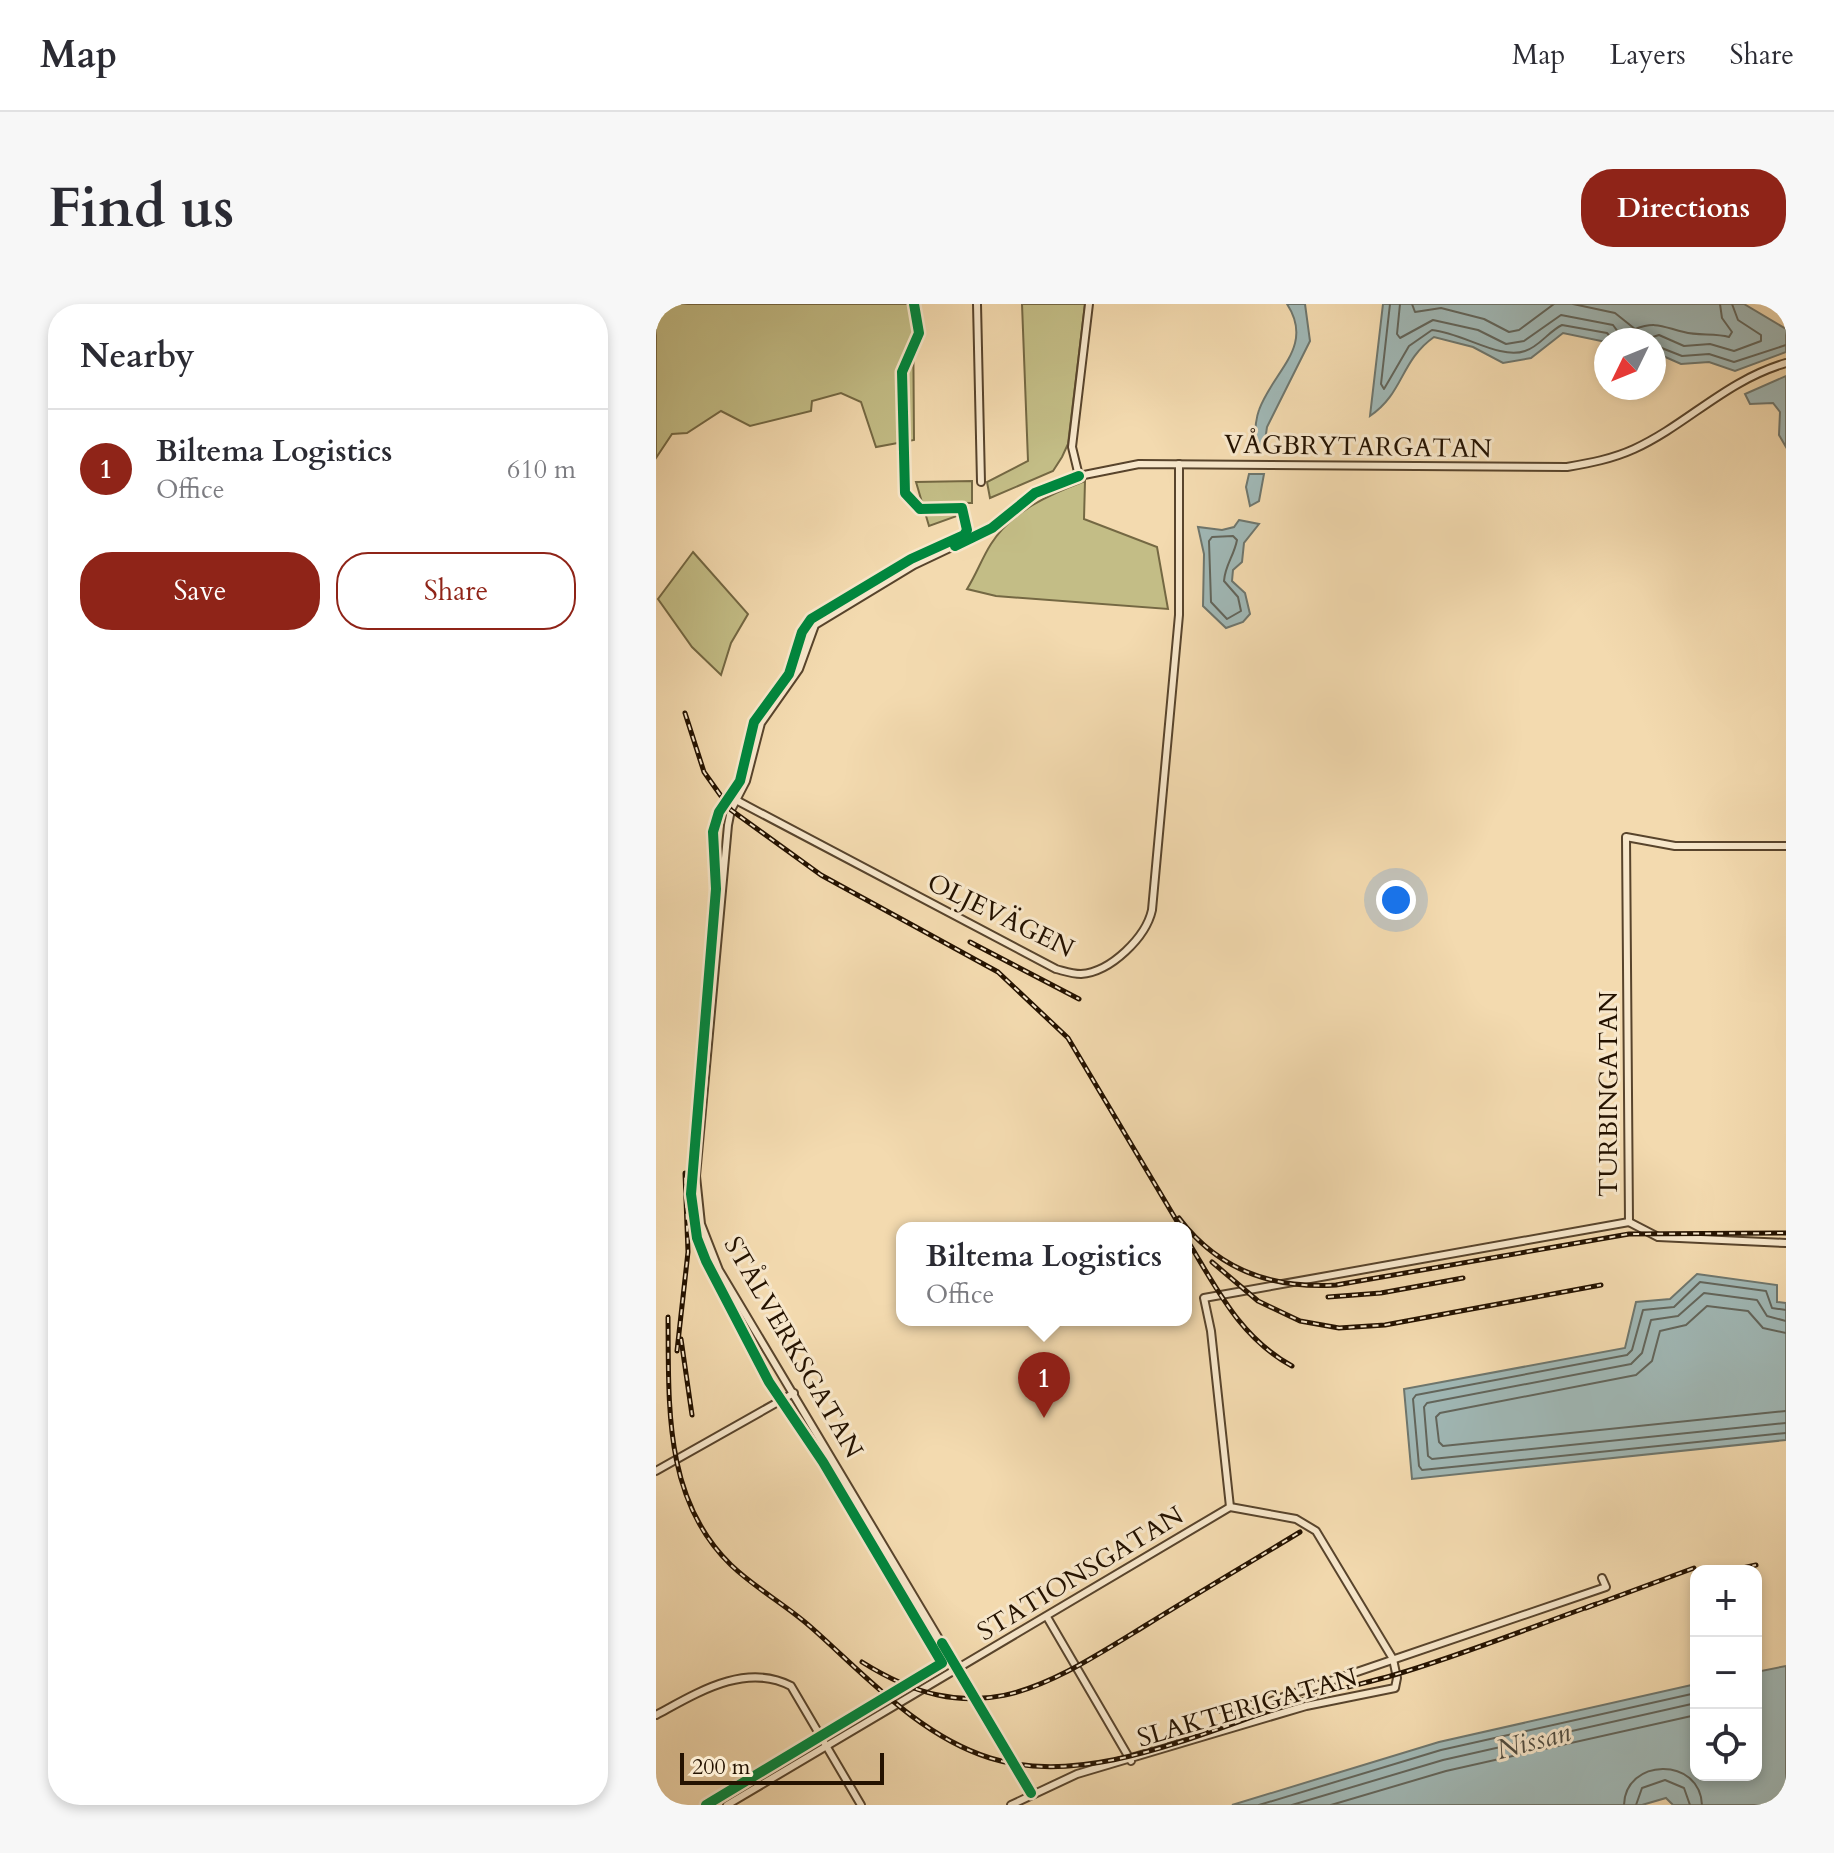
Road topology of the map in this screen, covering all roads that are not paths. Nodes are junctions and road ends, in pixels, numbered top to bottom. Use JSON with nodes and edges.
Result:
{"nodes":[{"id":1,"x":977,"y":304,"type":"edge"},
{"id":2,"x":1089,"y":304,"type":"edge"},
{"id":3,"x":1786,"y":363,"type":"edge"},
{"id":4,"x":1179,"y":464,"type":"junction"},
{"id":5,"x":1079,"y":476,"type":"junction"},
{"id":6,"x":981,"y":482,"type":"dead end"},
{"id":7,"x":736,"y":800,"type":"junction"},
{"id":8,"x":1786,"y":846,"type":"edge"},
{"id":9,"x":1629,"y":1222,"type":"junction"},
{"id":10,"x":1786,"y":1243,"type":"edge"},
{"id":11,"x":794,"y":1393,"type":"junction"},
{"id":12,"x":656,"y":1471,"type":"edge"},
{"id":13,"x":1230,"y":1507,"type":"junction"},
{"id":14,"x":1602,"y":1578,"type":"dead end"},
{"id":15,"x":1614,"y":1585,"type":"dead end"},
{"id":16,"x":1606,"y":1587,"type":"junction"},
{"id":17,"x":1047,"y":1617,"type":"junction"},
{"id":18,"x":1393,"y":1659,"type":"junction"},
{"id":19,"x":957,"y":1669,"type":"junction"},
{"id":20,"x":1221,"y":1709,"type":"dead end"},
{"id":21,"x":656,"y":1715,"type":"edge"},
{"id":22,"x":826,"y":1746,"type":"junction"},
{"id":23,"x":1131,"y":1761,"type":"junction"},
{"id":24,"x":1031,"y":1793,"type":"junction"},
{"id":25,"x":727,"y":1805,"type":"edge"},
{"id":26,"x":861,"y":1805,"type":"edge"},
{"id":27,"x":1011,"y":1805,"type":"edge"}],
"edges":[{"from":1,"to":6,"type":"street"},
{"from":2,"to":5,"type":"street"},
{"from":3,"to":4,"type":"street","name":"VÅGBRYTARGATAN"},
{"from":4,"to":5,"type":"street","name":"VÅGBRYTARGATAN"},
{"from":4,"to":7,"type":"street","name":"OLJEVÄGEN"},
{"from":5,"to":7,"type":"street","name":"STÅLVERKSGATAN"},
{"from":7,"to":11,"type":"street","name":"STÅLVERKSGATAN"},
{"from":8,"to":9,"type":"street","name":"TURBINGATAN"},
{"from":9,"to":10,"type":"street"},
{"from":9,"to":13,"type":"street","name":"TURBINGATAN"},
{"from":11,"to":12,"type":"street"},
{"from":11,"to":19,"type":"street","name":"STÅLVERKSGATAN"},
{"from":13,"to":17,"type":"street","name":"STATIONSGATAN"},
{"from":13,"to":18,"type":"street"},
{"from":14,"to":16,"type":"street"},
{"from":15,"to":16,"type":"street"},
{"from":16,"to":18,"type":"street"},
{"from":17,"to":19,"type":"street","name":"STATIONSGATAN"},
{"from":17,"to":23,"type":"street","name":"SLAKTERIGATAN"},
{"from":18,"to":20,"type":"street"},
{"from":18,"to":23,"type":"street","name":"SLAKTERIGATAN"},
{"from":19,"to":22,"type":"street","name":"STATIONSGATAN"},
{"from":19,"to":24,"type":"street","name":"STÅLVERKSGATAN"},
{"from":21,"to":22,"type":"street"},
{"from":22,"to":25,"type":"street","name":"STATIONSGATAN"},
{"from":22,"to":26,"type":"street"},
{"from":23,"to":24,"type":"street"},
{"from":24,"to":27,"type":"street"}]}
